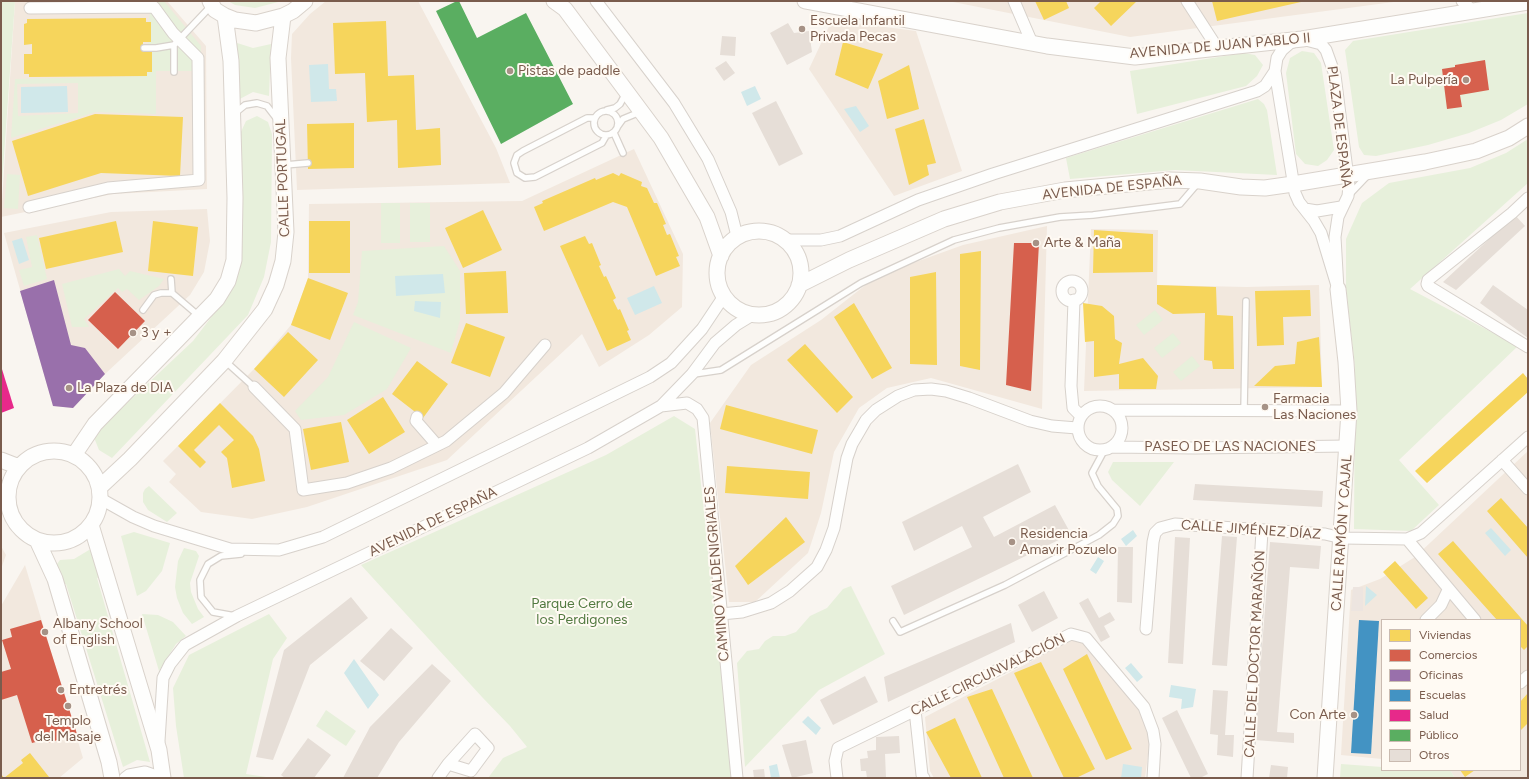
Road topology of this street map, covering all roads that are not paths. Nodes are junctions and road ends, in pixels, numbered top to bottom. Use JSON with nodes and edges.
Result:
{"nodes":[{"id":1,"x":305,"y":1,"type":"edge"},
{"id":2,"x":554,"y":1,"type":"edge"},
{"id":3,"x":596,"y":1,"type":"edge"},
{"id":4,"x":805,"y":1,"type":"edge"},
{"id":5,"x":1014,"y":1,"type":"edge"},
{"id":6,"x":1187,"y":1,"type":"edge"},
{"id":7,"x":1528,"y":2,"type":"edge"},
{"id":8,"x":211,"y":3,"type":"edge"},
{"id":9,"x":836,"y":4,"type":"edge"},
{"id":10,"x":1467,"y":6,"type":"edge"},
{"id":11,"x":30,"y":8,"type":"dead end"},
{"id":12,"x":225,"y":16,"type":"junction"},
{"id":13,"x":283,"y":16,"type":"junction"},
{"id":14,"x":1302,"y":39,"type":"junction"},
{"id":15,"x":177,"y":42,"type":"junction"},
{"id":16,"x":1032,"y":43,"type":"junction"},
{"id":17,"x":144,"y":48,"type":"dead end"},
{"id":18,"x":1218,"y":49,"type":"junction"},
{"id":19,"x":1275,"y":71,"type":"junction"},
{"id":20,"x":174,"y":72,"type":"dead end"},
{"id":21,"x":628,"y":91,"type":"junction"},
{"id":22,"x":607,"y":110,"type":"junction"},
{"id":23,"x":642,"y":112,"type":"junction"},
{"id":24,"x":232,"y":116,"type":"junction"},
{"id":25,"x":594,"y":118,"type":"junction"},
{"id":26,"x":281,"y":124,"type":"junction"},
{"id":27,"x":618,"y":126,"type":"junction"},
{"id":28,"x":1528,"y":126,"type":"edge"},
{"id":29,"x":614,"y":132,"type":"junction"},
{"id":30,"x":606,"y":136,"type":"junction"},
{"id":31,"x":623,"y":153,"type":"dead end"},
{"id":32,"x":308,"y":163,"type":"dead end"},
{"id":33,"x":282,"y":165,"type":"junction"},
{"id":34,"x":1372,"y":172,"type":"junction"},
{"id":35,"x":1348,"y":175,"type":"junction"},
{"id":36,"x":1200,"y":181,"type":"junction"},
{"id":37,"x":1293,"y":184,"type":"junction"},
{"id":38,"x":1348,"y":196,"type":"junction"},
{"id":39,"x":1528,"y":198,"type":"edge"},
{"id":40,"x":29,"y":207,"type":"dead end"},
{"id":41,"x":1341,"y":207,"type":"junction"},
{"id":42,"x":1305,"y":209,"type":"junction"},
{"id":43,"x":737,"y":236,"type":"junction"},
{"id":44,"x":786,"y":240,"type":"junction"},
{"id":45,"x":721,"y":256,"type":"junction"},
{"id":46,"x":171,"y":279,"type":"dead end"},
{"id":47,"x":799,"y":285,"type":"junction"},
{"id":48,"x":1338,"y":288,"type":"junction"},
{"id":49,"x":172,"y":293,"type":"junction"},
{"id":50,"x":724,"y":296,"type":"junction"},
{"id":51,"x":1074,"y":300,"type":"dead end"},
{"id":52,"x":1246,"y":301,"type":"dead end"},
{"id":53,"x":143,"y":310,"type":"dead end"},
{"id":54,"x":754,"y":314,"type":"junction"},
{"id":55,"x":200,"y":317,"type":"junction"},
{"id":56,"x":545,"y":345,"type":"dead end"},
{"id":57,"x":1528,"y":347,"type":"edge"},
{"id":58,"x":224,"y":361,"type":"junction"},
{"id":59,"x":692,"y":374,"type":"junction"},
{"id":60,"x":254,"y":387,"type":"joint"},
{"id":61,"x":661,"y":406,"type":"junction"},
{"id":62,"x":1113,"y":410,"type":"junction"},
{"id":63,"x":1244,"y":410,"type":"junction"},
{"id":64,"x":1349,"y":411,"type":"junction"},
{"id":65,"x":1081,"y":416,"type":"junction"},
{"id":66,"x":417,"y":417,"type":"dead end"},
{"id":67,"x":1077,"y":428,"type":"junction"},
{"id":68,"x":1528,"y":437,"type":"edge"},
{"id":69,"x":437,"y":446,"type":"junction"},
{"id":70,"x":1348,"y":446,"type":"junction"},
{"id":71,"x":1108,"y":448,"type":"junction"},
{"id":72,"x":74,"y":455,"type":"junction"},
{"id":73,"x":1,"y":460,"type":"edge"},
{"id":74,"x":1502,"y":460,"type":"junction"},
{"id":75,"x":19,"y":467,"type":"junction"},
{"id":76,"x":1528,"y":489,"type":"edge"},
{"id":77,"x":100,"y":493,"type":"junction"},
{"id":78,"x":7,"y":515,"type":"edge"},
{"id":79,"x":92,"y":525,"type":"junction"},
{"id":80,"x":1262,"y":531,"type":"junction"},
{"id":81,"x":1342,"y":538,"type":"junction"},
{"id":82,"x":37,"y":540,"type":"junction"},
{"id":83,"x":1407,"y":540,"type":"junction"},
{"id":84,"x":267,"y":551,"type":"junction"},
{"id":85,"x":1448,"y":590,"type":"junction"},
{"id":86,"x":721,"y":614,"type":"junction"},
{"id":87,"x":237,"y":616,"type":"junction"},
{"id":88,"x":1427,"y":619,"type":"edge"},
{"id":89,"x":1474,"y":619,"type":"edge"},
{"id":90,"x":893,"y":621,"type":"dead end"},
{"id":91,"x":1146,"y":629,"type":"dead end"},
{"id":92,"x":915,"y":710,"type":"junction"},
{"id":93,"x":159,"y":750,"type":"junction"},
{"id":94,"x":448,"y":764,"type":"dead end"},
{"id":95,"x":112,"y":778,"type":"edge"},
{"id":96,"x":125,"y":778,"type":"edge"},
{"id":97,"x":162,"y":778,"type":"edge"},
{"id":98,"x":438,"y":778,"type":"edge"},
{"id":99,"x":736,"y":778,"type":"edge"},
{"id":100,"x":837,"y":778,"type":"edge"},
{"id":101,"x":924,"y":778,"type":"edge"},
{"id":102,"x":1153,"y":778,"type":"edge"},
{"id":103,"x":1248,"y":778,"type":"edge"},
{"id":104,"x":1325,"y":778,"type":"edge"}],
"edges":[{"from":1,"to":13,"type":"street"},
{"from":2,"to":21,"type":"street"},
{"from":3,"to":43,"type":"street"},
{"from":4,"to":9,"type":"street","name":"AVENIDA DE JUAN PABLO II"},
{"from":5,"to":16,"type":"street"},
{"from":6,"to":18,"type":"street"},
{"from":7,"to":10,"type":"street","name":"AVENIDA DE JUAN PABLO II"},
{"from":8,"to":12,"type":"street"},
{"from":8,"to":15,"type":"lane"},
{"from":9,"to":16,"type":"street","name":"AVENIDA DE JUAN PABLO II"},
{"from":10,"to":14,"type":"street","name":"AVENIDA DE JUAN PABLO II"},
{"from":11,"to":15,"type":"street"},
{"from":12,"to":13,"type":"street"},
{"from":12,"to":24,"type":"street"},
{"from":13,"to":26,"type":"street","name":"CALLE PORTUGAL"},
{"from":14,"to":18,"type":"street","name":"AVENIDA DE JUAN PABLO II"},
{"from":14,"to":19,"type":"street"},
{"from":14,"to":35,"type":"street","name":"PLAZA DE ESPAÑA"},
{"from":15,"to":17,"type":"lane"},
{"from":15,"to":20,"type":"lane"},
{"from":15,"to":40,"type":"street"},
{"from":16,"to":18,"type":"street","name":"AVENIDA DE JUAN PABLO II"},
{"from":19,"to":37,"type":"street"},
{"from":19,"to":44,"type":"street"},
{"from":21,"to":22,"type":"lane"},
{"from":21,"to":23,"type":"street"},
{"from":22,"to":25,"type":"lane"},
{"from":22,"to":27,"type":"lane"},
{"from":23,"to":27,"type":"lane"},
{"from":23,"to":45,"type":"street"},
{"from":24,"to":26,"type":"lane"},
{"from":24,"to":55,"type":"street"},
{"from":25,"to":30,"type":"lane"},
{"from":25,"to":30,"type":"lane"},
{"from":26,"to":33,"type":"street","name":"CALLE PORTUGAL"},
{"from":27,"to":29,"type":"lane"},
{"from":28,"to":34,"type":"street","name":"AVENIDA DE ESPAÑA"},
{"from":29,"to":30,"type":"lane"},
{"from":29,"to":31,"type":"lane"},
{"from":32,"to":33,"type":"lane"},
{"from":33,"to":58,"type":"street","name":"CALLE PORTUGAL"},
{"from":34,"to":35,"type":"street","name":"AVENIDA DE ESPAÑA"},
{"from":34,"to":38,"type":"lane"},
{"from":35,"to":37,"type":"street","name":"AVENIDA DE ESPAÑA"},
{"from":35,"to":38,"type":"street","name":"PLAZA DE ESPAÑA"},
{"from":36,"to":37,"type":"street","name":"AVENIDA DE ESPAÑA"},
{"from":36,"to":47,"type":"street","name":"AVENIDA DE ESPAÑA"},
{"from":36,"to":59,"type":"lane"},
{"from":37,"to":42,"type":"street"},
{"from":38,"to":41,"type":"street","name":"PLAZA DE ESPAÑA"},
{"from":39,"to":57,"type":"street"},
{"from":41,"to":42,"type":"street","name":"PLAZA DE ESPAÑA"},
{"from":41,"to":48,"type":"street","name":"CALLE RAMÓN Y CAJAL"},
{"from":42,"to":48,"type":"street","name":"CALLE RAMÓN Y CAJAL"},
{"from":43,"to":44,"type":"street"},
{"from":43,"to":45,"type":"street"},
{"from":44,"to":47,"type":"street"},
{"from":45,"to":50,"type":"street"},
{"from":46,"to":49,"type":"lane"},
{"from":47,"to":54,"type":"street"},
{"from":48,"to":64,"type":"street","name":"CALLE RAMÓN Y CAJAL"},
{"from":49,"to":53,"type":"lane"},
{"from":49,"to":55,"type":"lane"},
{"from":50,"to":54,"type":"street"},
{"from":50,"to":84,"type":"street"},
{"from":51,"to":65,"type":"street"},
{"from":52,"to":63,"type":"lane"},
{"from":54,"to":59,"type":"street","name":"AVENIDA DE ESPAÑA"},
{"from":55,"to":72,"type":"street"},
{"from":56,"to":69,"type":"street"},
{"from":58,"to":60,"type":"lane"},
{"from":58,"to":77,"type":"street","name":"CALLE PORTUGAL"},
{"from":59,"to":61,"type":"street","name":"AVENIDA DE ESPAÑA"},
{"from":60,"to":69,"type":"street"},
{"from":61,"to":86,"type":"street","name":"CAMINO VALDENIGRIALES"},
{"from":61,"to":87,"type":"street","name":"AVENIDA DE ESPAÑA"},
{"from":62,"to":63,"type":"street"},
{"from":62,"to":65,"type":"street"},
{"from":62,"to":71,"type":"street"},
{"from":63,"to":64,"type":"street"},
{"from":64,"to":70,"type":"street","name":"CALLE RAMÓN Y CAJAL"},
{"from":65,"to":67,"type":"street"},
{"from":66,"to":69,"type":"street"},
{"from":67,"to":71,"type":"street","name":"PASEO DE LAS NACIONES"},
{"from":67,"to":86,"type":"street"},
{"from":68,"to":74,"type":"street"},
{"from":70,"to":71,"type":"street","name":"PASEO DE LAS NACIONES"},
{"from":70,"to":81,"type":"street","name":"CALLE RAMÓN Y CAJAL"},
{"from":71,"to":90,"type":"lane"},
{"from":72,"to":75,"type":"street"},
{"from":72,"to":77,"type":"street"},
{"from":73,"to":75,"type":"street"},
{"from":74,"to":76,"type":"street"},
{"from":74,"to":83,"type":"street"},
{"from":75,"to":78,"type":"street"},
{"from":77,"to":79,"type":"street"},
{"from":77,"to":84,"type":"street"},
{"from":78,"to":82,"type":"street"},
{"from":79,"to":82,"type":"street"},
{"from":79,"to":93,"type":"street"},
{"from":80,"to":81,"type":"street","name":"CALLE JIMÉNEZ DÍAZ"},
{"from":80,"to":91,"type":"street","name":"CALLE JIMÉNEZ DÍAZ"},
{"from":80,"to":103,"type":"street","name":"CALLE DEL DOCTOR MARAÑÓN"},
{"from":81,"to":83,"type":"street","name":"CALLE JIMÉNEZ DÍAZ"},
{"from":81,"to":104,"type":"street","name":"CALLE RAMÓN Y CAJAL"},
{"from":82,"to":95,"type":"street"},
{"from":83,"to":85,"type":"street"},
{"from":84,"to":87,"type":"lane"},
{"from":85,"to":88,"type":"street"},
{"from":85,"to":89,"type":"street"},
{"from":86,"to":99,"type":"street","name":"CAMINO VALDENIGRIALES"},
{"from":87,"to":93,"type":"street","name":"AVENIDA DE ESPAÑA"},
{"from":92,"to":100,"type":"street","name":"CALLE CIRCUNVALACIÓN"},
{"from":92,"to":101,"type":"street"},
{"from":92,"to":102,"type":"street","name":"CALLE CIRCUNVALACIÓN"},
{"from":93,"to":97,"type":"street"},
{"from":94,"to":98,"type":"street"},
{"from":96,"to":97,"type":"street"}]}
